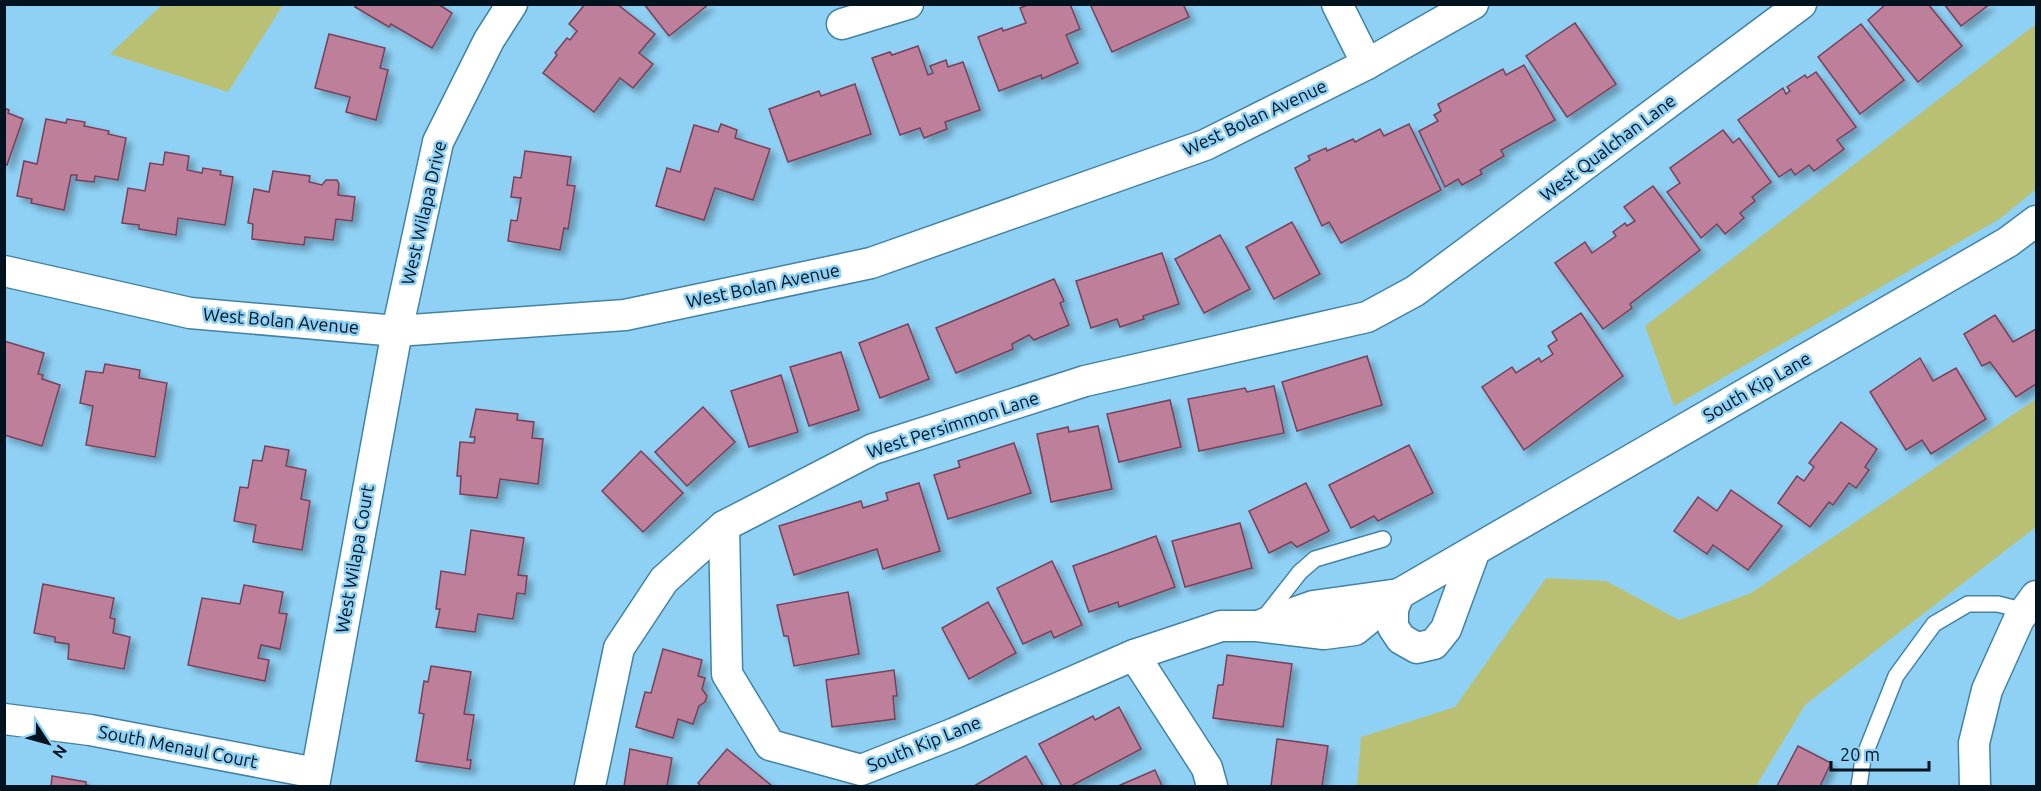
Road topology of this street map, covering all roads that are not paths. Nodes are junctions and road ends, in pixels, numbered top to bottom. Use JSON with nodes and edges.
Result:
{"nodes":[{"id":1,"x":512,"y":4,"type":"edge"},
{"id":2,"x":908,"y":4,"type":"edge"},
{"id":3,"x":1337,"y":4,"type":"edge"},
{"id":4,"x":1473,"y":4,"type":"edge"},
{"id":5,"x":1802,"y":4,"type":"edge"},
{"id":6,"x":842,"y":24,"type":"dead end"},
{"id":7,"x":1367,"y":64,"type":"junction"},
{"id":8,"x":2037,"y":221,"type":"edge"},
{"id":9,"x":4,"y":272,"type":"edge"},
{"id":10,"x":1415,"y":291,"type":"joint"},
{"id":11,"x":397,"y":331,"type":"junction"},
{"id":12,"x":724,"y":526,"type":"junction"},
{"id":13,"x":1383,"y":539,"type":"dead end"},
{"id":14,"x":1475,"y":550,"type":"junction"},
{"id":15,"x":1399,"y":594,"type":"junction"},
{"id":16,"x":2031,"y":603,"type":"edge"},
{"id":17,"x":1257,"y":626,"type":"junction"},
{"id":18,"x":1134,"y":655,"type":"junction"},
{"id":19,"x":4,"y":718,"type":"edge"},
{"id":20,"x":860,"y":778,"type":"edge"},
{"id":21,"x":315,"y":780,"type":"edge"},
{"id":22,"x":590,"y":786,"type":"edge"},
{"id":23,"x":1212,"y":786,"type":"edge"},
{"id":24,"x":1859,"y":786,"type":"edge"},
{"id":25,"x":1976,"y":786,"type":"edge"}],
"edges":[{"from":1,"to":11,"type":"street","name":"West Wilapa Drive"},
{"from":2,"to":6,"type":"street"},
{"from":3,"to":7,"type":"street"},
{"from":4,"to":7,"type":"street","name":"West Bolan Avenue"},
{"from":5,"to":10,"type":"street","name":"West Qualchan Lane"},
{"from":7,"to":11,"type":"street","name":"West Bolan Avenue"},
{"from":8,"to":14,"type":"street","name":"South Kip Lane"},
{"from":9,"to":11,"type":"street","name":"West Bolan Avenue"},
{"from":10,"to":12,"type":"street","name":"West Persimmon Lane"},
{"from":11,"to":21,"type":"street","name":"West Wilapa Court"},
{"from":12,"to":20,"type":"street","name":"South Kip Lane"},
{"from":12,"to":22,"type":"street","name":"West Persimmon Lane"},
{"from":13,"to":17,"type":"lane"},
{"from":14,"to":15,"type":"street","name":"South Kip Lane"},
{"from":14,"to":15,"type":"street"},
{"from":15,"to":17,"type":"street","name":"South Kip Lane"},
{"from":16,"to":24,"type":"lane"},
{"from":16,"to":25,"type":"street"},
{"from":17,"to":18,"type":"street","name":"South Kip Lane"},
{"from":18,"to":20,"type":"street","name":"South Kip Lane"},
{"from":18,"to":23,"type":"street"},
{"from":19,"to":21,"type":"street","name":"South Menaul Court"}]}
